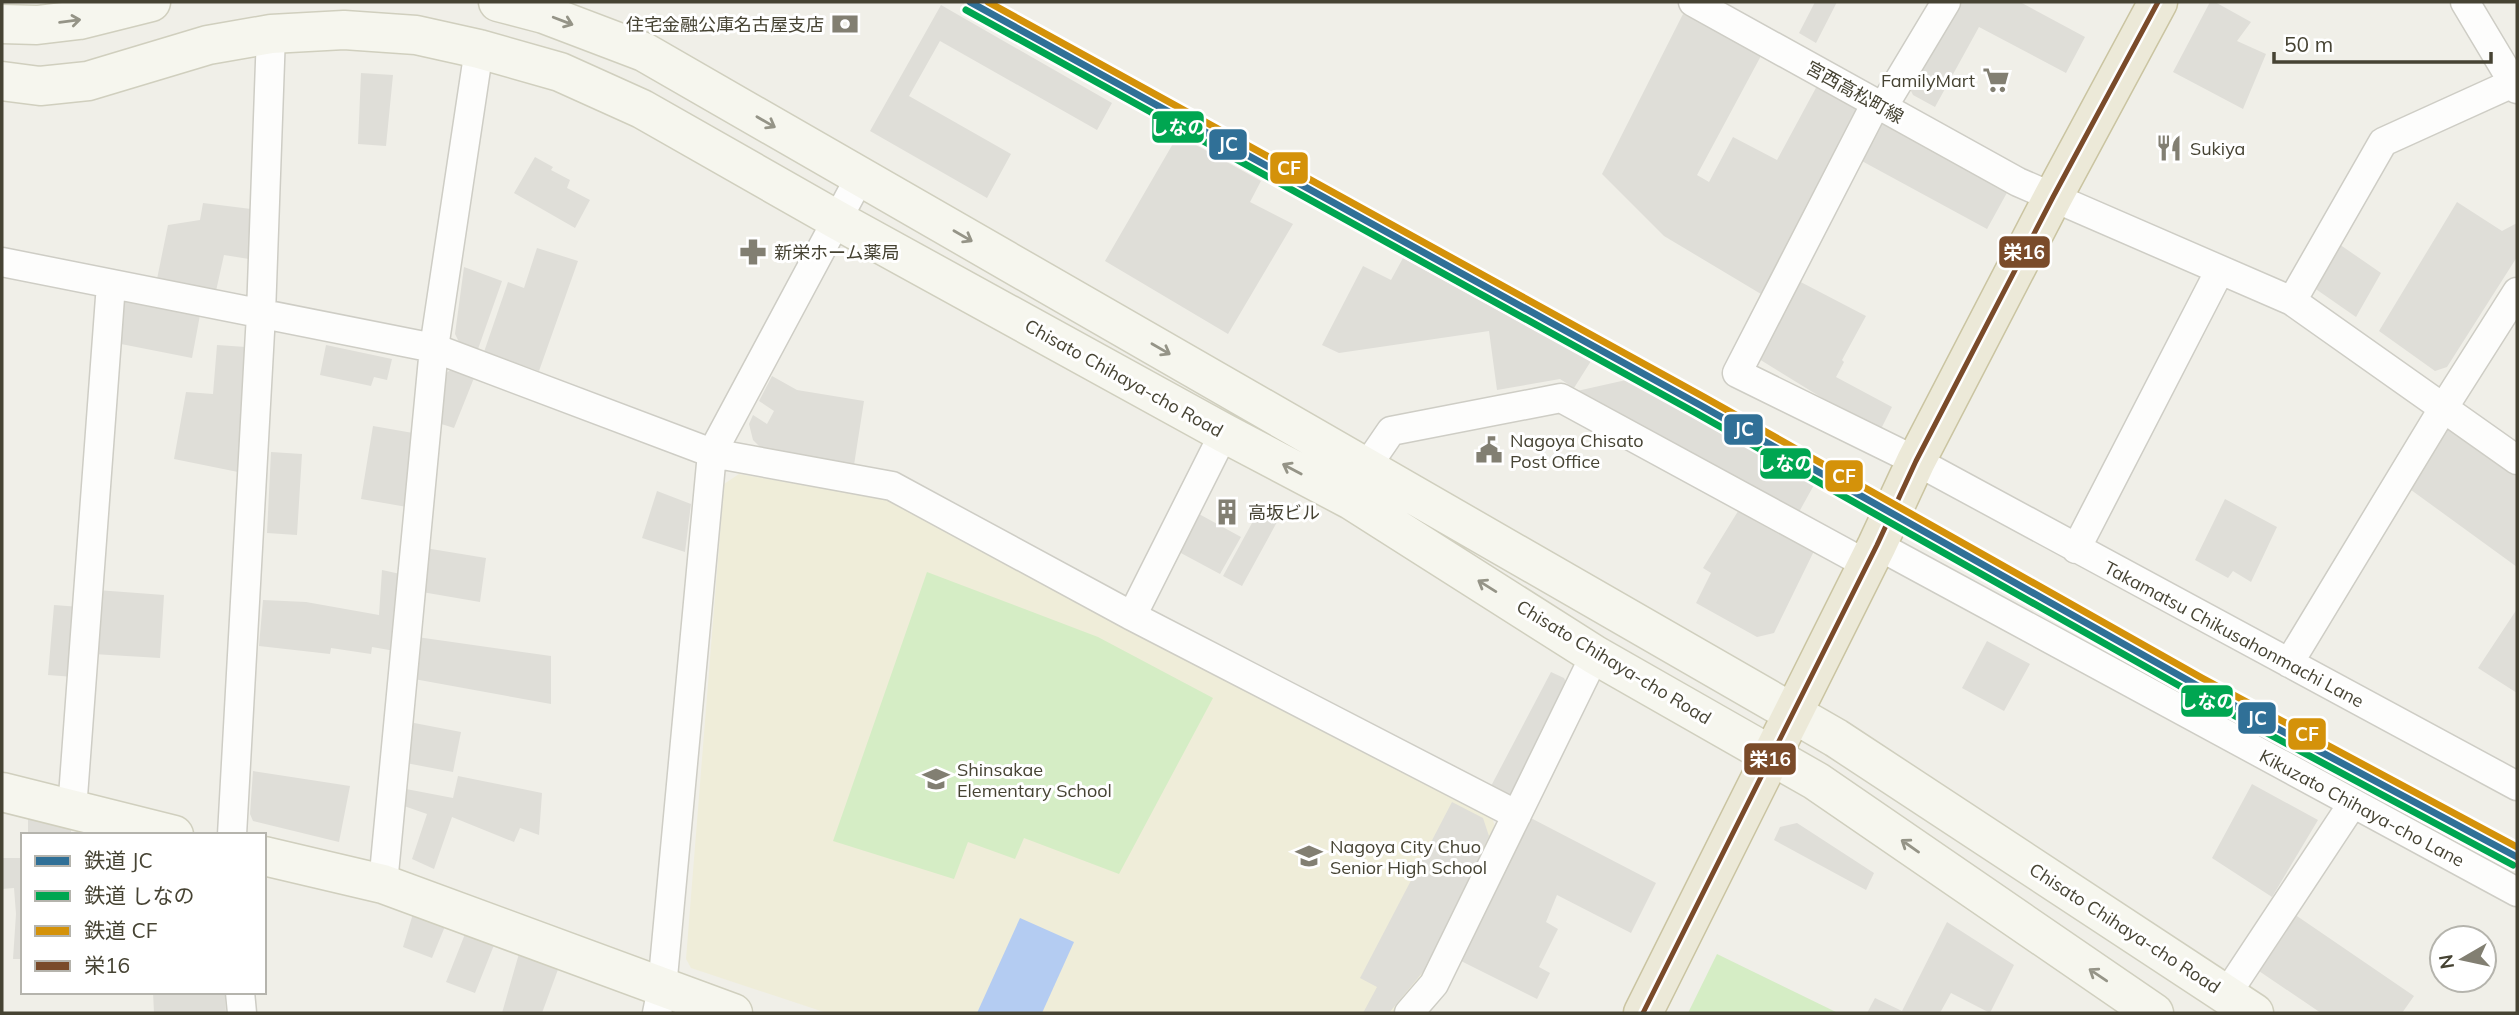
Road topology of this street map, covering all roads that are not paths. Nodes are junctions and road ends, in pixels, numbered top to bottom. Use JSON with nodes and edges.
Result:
{"nodes":[{"id":1,"x":151,"y":2,"type":"edge"},
{"id":2,"x":498,"y":2,"type":"edge"},
{"id":3,"x":1693,"y":2,"type":"edge"},
{"id":4,"x":1946,"y":2,"type":"edge"},
{"id":5,"x":2158,"y":2,"type":"edge"},
{"id":6,"x":2465,"y":2,"type":"edge"},
{"id":7,"x":2,"y":24,"type":"edge"},
{"id":8,"x":271,"y":34,"type":"junction"},
{"id":9,"x":479,"y":49,"type":"junction"},
{"id":10,"x":2,"y":81,"type":"edge"},
{"id":11,"x":2515,"y":86,"type":"edge"},
{"id":12,"x":1879,"y":105,"type":"junction"},
{"id":13,"x":860,"y":177,"type":"junction"},
{"id":14,"x":2053,"y":197,"type":"junction"},
{"id":15,"x":837,"y":220,"type":"junction"},
{"id":16,"x":2,"y":262,"type":"edge"},
{"id":17,"x":2220,"y":270,"type":"junction"},
{"id":18,"x":111,"y":284,"type":"junction"},
{"id":19,"x":2517,"y":292,"type":"edge"},
{"id":20,"x":2292,"y":301,"type":"junction"},
{"id":21,"x":261,"y":314,"type":"junction"},
{"id":22,"x":434,"y":348,"type":"junction"},
{"id":23,"x":2444,"y":407,"type":"junction"},
{"id":24,"x":1224,"y":433,"type":"junction"},
{"id":25,"x":712,"y":453,"type":"junction"},
{"id":26,"x":2517,"y":460,"type":"edge"},
{"id":27,"x":1916,"y":461,"type":"junction"},
{"id":28,"x":1367,"y":466,"type":"junction"},
{"id":29,"x":2076,"y":549,"type":"junction"},
{"id":30,"x":1871,"y":555,"type":"junction"},
{"id":31,"x":1132,"y":616,"type":"junction"},
{"id":32,"x":1595,"y":655,"type":"junction"},
{"id":33,"x":2288,"y":663,"type":"junction"},
{"id":34,"x":1794,"y":713,"type":"junction"},
{"id":35,"x":1773,"y":755,"type":"junction"},
{"id":36,"x":2517,"y":786,"type":"edge"},
{"id":37,"x":2,"y":793,"type":"edge"},
{"id":38,"x":2353,"y":803,"type":"junction"},
{"id":39,"x":72,"y":810,"type":"junction"},
{"id":40,"x":1517,"y":815,"type":"junction"},
{"id":41,"x":166,"y":833,"type":"edge"},
{"id":42,"x":232,"y":833,"type":"edge"},
{"id":43,"x":266,"y":856,"type":"edge"},
{"id":44,"x":383,"y":884,"type":"junction"},
{"id":45,"x":2517,"y":892,"type":"edge"},
{"id":46,"x":240,"y":994,"type":"edge"},
{"id":47,"x":659,"y":1001,"type":"edge"},
{"id":48,"x":2240,"y":1004,"type":"edge"},
{"id":49,"x":242,"y":1013,"type":"edge"},
{"id":50,"x":733,"y":1013,"type":"edge"},
{"id":51,"x":1409,"y":1013,"type":"edge"},
{"id":52,"x":1643,"y":1013,"type":"edge"},
{"id":53,"x":2154,"y":1013,"type":"edge"}],
"edges":[{"from":7,"to":1,"type":"street","one_way":true},
{"from":2,"to":13,"type":"street","name":"Chisato Chihaya-cho Road","one_way":true},
{"from":3,"to":12,"type":"street","name":"宮西高松町線"},
{"from":4,"to":12,"type":"street"},
{"from":5,"to":14,"type":"highway"},
{"from":6,"to":11,"type":"street"},
{"from":8,"to":9,"type":"street","name":"Chisato Chihaya-cho Road"},
{"from":8,"to":10,"type":"street","name":"Chisato Chihaya-cho Road"},
{"from":8,"to":21,"type":"street"},
{"from":9,"to":15,"type":"street","name":"Chisato Chihaya-cho Road"},
{"from":9,"to":22,"type":"street"},
{"from":11,"to":20,"type":"street"},
{"from":12,"to":14,"type":"street","name":"宮西高松町線"},
{"from":12,"to":27,"type":"street","name":"Takamatsu Chikusahonmachi Lane"},
{"from":13,"to":15,"type":"street"},
{"from":13,"to":28,"type":"street","name":"Chisato Chihaya-cho Road","one_way":true},
{"from":14,"to":17,"type":"street","name":"宮西高松町線"},
{"from":14,"to":27,"type":"highway"},
{"from":15,"to":24,"type":"street","name":"Chisato Chihaya-cho Road"},
{"from":15,"to":25,"type":"street"},
{"from":16,"to":18,"type":"street"},
{"from":17,"to":20,"type":"street","name":"宮西高松町線"},
{"from":17,"to":29,"type":"street"},
{"from":18,"to":21,"type":"street"},
{"from":18,"to":39,"type":"street"},
{"from":19,"to":23,"type":"street"},
{"from":20,"to":23,"type":"street","name":"宮西高松町線"},
{"from":21,"to":22,"type":"street"},
{"from":21,"to":42,"type":"street"},
{"from":22,"to":25,"type":"street"},
{"from":22,"to":44,"type":"street"},
{"from":23,"to":26,"type":"street","name":"宮西高松町線"},
{"from":23,"to":33,"type":"street"},
{"from":24,"to":31,"type":"street"},
{"from":32,"to":24,"type":"street","name":"Chisato Chihaya-cho Road","one_way":true},
{"from":25,"to":31,"type":"street"},
{"from":25,"to":47,"type":"street"},
{"from":27,"to":29,"type":"street","name":"Takamatsu Chikusahonmachi Lane"},
{"from":27,"to":30,"type":"highway"},
{"from":28,"to":30,"type":"street","name":"Kikuzato Chihaya-cho Lane"},
{"from":28,"to":34,"type":"street","name":"Chisato Chihaya-cho Road"},
{"from":29,"to":33,"type":"street","name":"Takamatsu Chikusahonmachi Lane"},
{"from":30,"to":34,"type":"highway"},
{"from":30,"to":38,"type":"street","name":"Kikuzato Chihaya-cho Lane"},
{"from":31,"to":40,"type":"street"},
{"from":32,"to":35,"type":"street","name":"Chisato Chihaya-cho Road"},
{"from":32,"to":40,"type":"street"},
{"from":33,"to":36,"type":"street","name":"Takamatsu Chikusahonmachi Lane"},
{"from":34,"to":35,"type":"highway"},
{"from":34,"to":48,"type":"street","name":"Chisato Chihaya-cho Road"},
{"from":35,"to":52,"type":"highway"},
{"from":53,"to":35,"type":"street","name":"Chisato Chihaya-cho Road","one_way":true},
{"from":37,"to":39,"type":"street"},
{"from":38,"to":45,"type":"street","name":"Kikuzato Chihaya-cho Lane"},
{"from":38,"to":48,"type":"street"},
{"from":39,"to":41,"type":"street"},
{"from":40,"to":51,"type":"street"},
{"from":43,"to":44,"type":"street"},
{"from":44,"to":47,"type":"street"},
{"from":46,"to":49,"type":"street"},
{"from":47,"to":50,"type":"street"}]}
